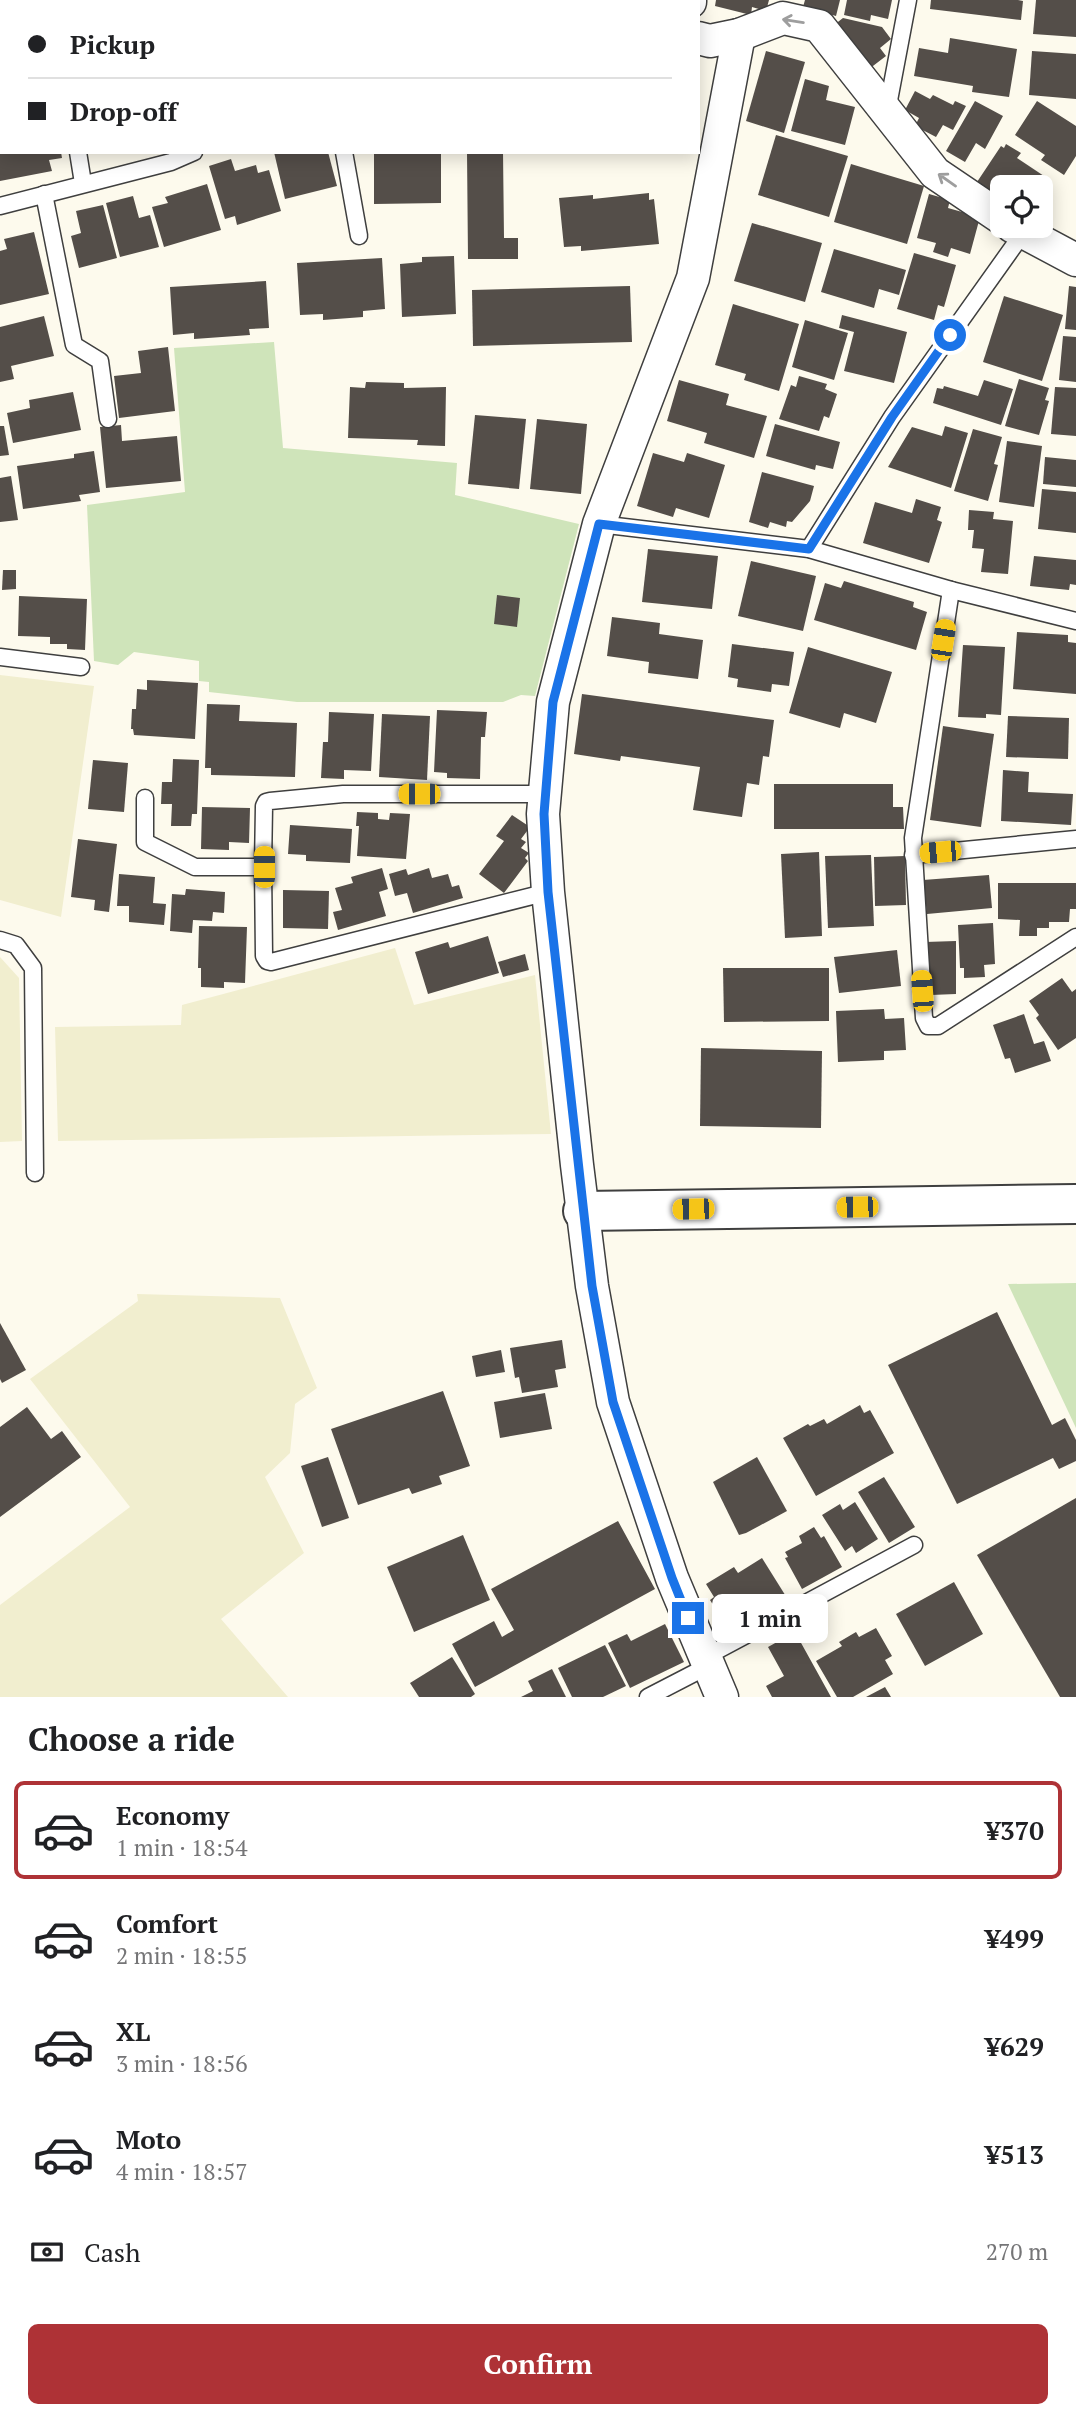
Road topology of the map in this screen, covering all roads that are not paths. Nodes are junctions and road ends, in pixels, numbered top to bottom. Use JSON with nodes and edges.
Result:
{"nodes":[{"id":1,"x":908,"y":0,"type":"edge"},
{"id":2,"x":740,"y":35,"type":"junction"},
{"id":3,"x":700,"y":38,"type":"edge"},
{"id":4,"x":887,"y":111,"type":"junction"},
{"id":5,"x":78,"y":154,"type":"edge"},
{"id":6,"x":189,"y":154,"type":"edge"},
{"id":7,"x":344,"y":154,"type":"edge"},
{"id":8,"x":83,"y":183,"type":"junction"},
{"id":9,"x":44,"y":194,"type":"junction"},
{"id":10,"x":0,"y":206,"type":"edge"},
{"id":11,"x":990,"y":211,"type":"edge"},
{"id":12,"x":359,"y":236,"type":"dead end"},
{"id":13,"x":1004,"y":238,"type":"edge"},
{"id":14,"x":1035,"y":238,"type":"edge"},
{"id":15,"x":1076,"y":260,"type":"edge"},
{"id":16,"x":108,"y":419,"type":"dead end"},
{"id":17,"x":599,"y":524,"type":"junction"},
{"id":18,"x":809,"y":549,"type":"junction"},
{"id":19,"x":951,"y":590,"type":"junction"},
{"id":20,"x":1076,"y":621,"type":"edge"},
{"id":21,"x":0,"y":657,"type":"edge"},
{"id":22,"x":81,"y":667,"type":"dead end"},
{"id":23,"x":545,"y":794,"type":"junction"},
{"id":24,"x":145,"y":798,"type":"dead end"},
{"id":25,"x":1076,"y":839,"type":"edge"},
{"id":26,"x":913,"y":855,"type":"junction"},
{"id":27,"x":264,"y":867,"type":"junction"},
{"id":28,"x":548,"y":892,"type":"junction"},
{"id":29,"x":1076,"y":937,"type":"edge"},
{"id":30,"x":0,"y":940,"type":"edge"},
{"id":31,"x":35,"y":1173,"type":"dead end"},
{"id":32,"x":1076,"y":1204,"type":"edge"},
{"id":33,"x":583,"y":1211,"type":"junction"},
{"id":34,"x":914,"y":1545,"type":"dead end"},
{"id":35,"x":707,"y":1662,"type":"junction"},
{"id":36,"x":648,"y":1697,"type":"edge"},
{"id":37,"x":722,"y":1697,"type":"edge"}],
"edges":[{"from":1,"to":4,"type":"lane"},
{"from":2,"to":3,"type":"street"},
{"from":4,"to":2,"type":"street","one_way":true},
{"from":2,"to":17,"type":"street"},
{"from":11,"to":4,"type":"street","one_way":true},
{"from":5,"to":8,"type":"lane"},
{"from":6,"to":8,"type":"lane"},
{"from":7,"to":12,"type":"lane"},
{"from":8,"to":9,"type":"lane"},
{"from":9,"to":10,"type":"lane"},
{"from":9,"to":16,"type":"lane"},
{"from":13,"to":18,"type":"lane"},
{"from":14,"to":15,"type":"street"},
{"from":17,"to":18,"type":"lane"},
{"from":17,"to":23,"type":"street"},
{"from":18,"to":19,"type":"lane"},
{"from":19,"to":20,"type":"lane"},
{"from":19,"to":26,"type":"lane"},
{"from":21,"to":22,"type":"lane"},
{"from":23,"to":27,"type":"lane"},
{"from":23,"to":28,"type":"street"},
{"from":24,"to":27,"type":"lane"},
{"from":25,"to":26,"type":"lane"},
{"from":26,"to":29,"type":"lane"},
{"from":27,"to":28,"type":"lane"},
{"from":28,"to":33,"type":"street"},
{"from":30,"to":31,"type":"lane"},
{"from":32,"to":33,"type":"street"},
{"from":33,"to":35,"type":"street"},
{"from":34,"to":35,"type":"lane"},
{"from":35,"to":36,"type":"lane"},
{"from":35,"to":37,"type":"street"}]}
